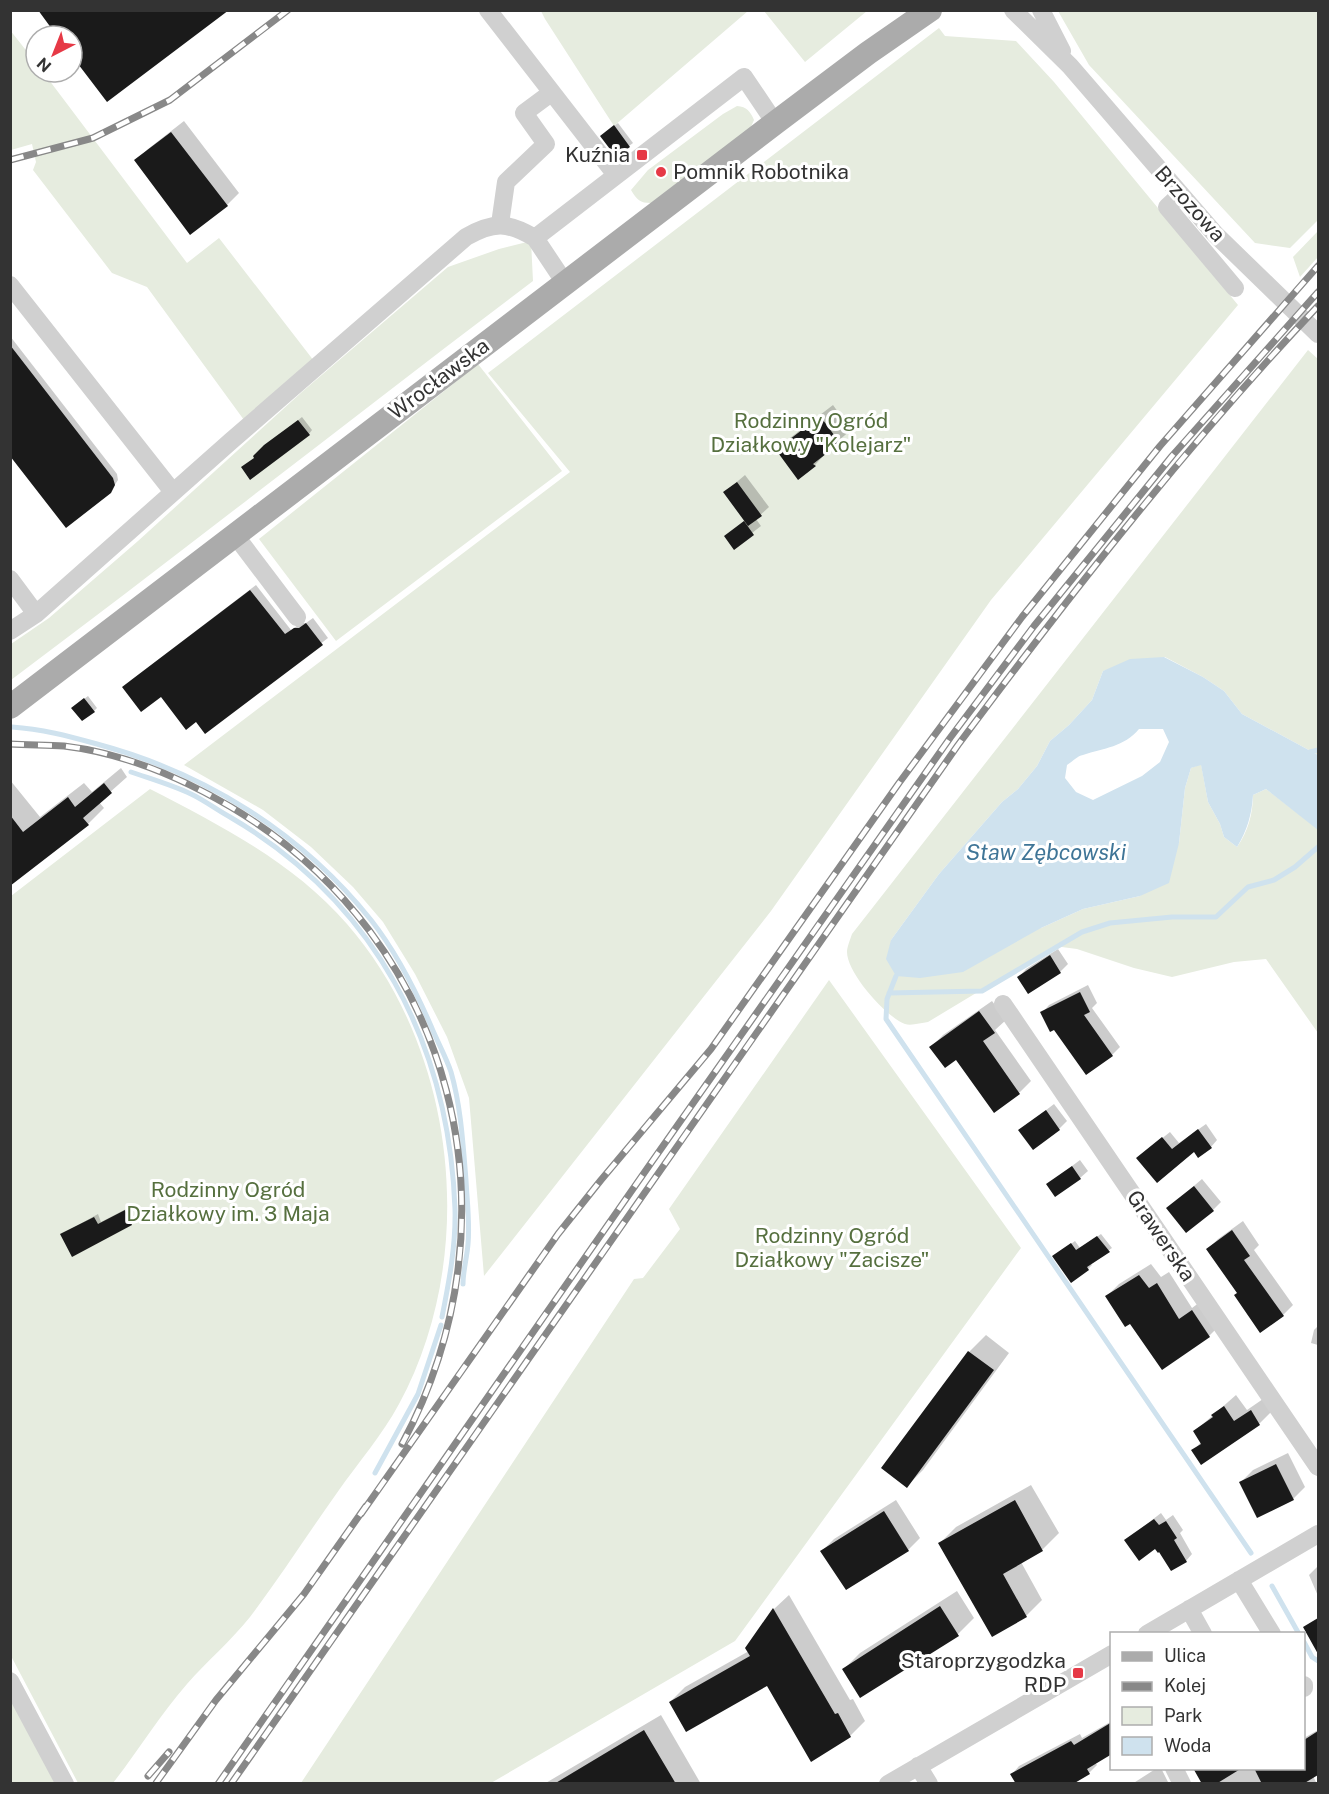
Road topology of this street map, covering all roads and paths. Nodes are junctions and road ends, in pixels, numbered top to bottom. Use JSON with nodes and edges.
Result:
{"nodes":[{"id":1,"x":488,"y":10,"type":"edge"},
{"id":2,"x":910,"y":10,"type":"edge"},
{"id":3,"x":930,"y":10,"type":"edge"},
{"id":4,"x":1013,"y":10,"type":"edge"},
{"id":5,"x":1041,"y":10,"type":"edge"},
{"id":6,"x":868,"y":53,"type":"junction"},
{"id":7,"x":1070,"y":66,"type":"junction"},
{"id":8,"x":551,"y":93,"type":"junction"},
{"id":9,"x":775,"y":123,"type":"junction"},
{"id":10,"x":616,"y":175,"type":"junction"},
{"id":11,"x":1180,"y":195,"type":"junction"},
{"id":12,"x":500,"y":224,"type":"junction"},
{"id":13,"x":535,"y":238,"type":"junction"},
{"id":14,"x":565,"y":284,"type":"junction"},
{"id":15,"x":10,"y":285,"type":"edge"},
{"id":16,"x":1235,"y":288,"type":"dead end"},
{"id":17,"x":1318,"y":334,"type":"edge"},
{"id":18,"x":173,"y":492,"type":"junction"},
{"id":19,"x":235,"y":535,"type":"junction"},
{"id":20,"x":10,"y":579,"type":"edge"},
{"id":21,"x":36,"y":614,"type":"junction"},
{"id":22,"x":297,"y":617,"type":"dead end"},
{"id":23,"x":10,"y":631,"type":"edge"},
{"id":24,"x":10,"y":706,"type":"edge"},
{"id":25,"x":1003,"y":1004,"type":"dead end"},
{"id":26,"x":1318,"y":1467,"type":"edge"},
{"id":27,"x":1318,"y":1534,"type":"edge"},
{"id":28,"x":1239,"y":1580,"type":"junction"},
{"id":29,"x":1189,"y":1609,"type":"junction"},
{"id":30,"x":1150,"y":1632,"type":"edge"},
{"id":31,"x":1202,"y":1632,"type":"edge"},
{"id":32,"x":1271,"y":1632,"type":"edge"},
{"id":33,"x":1110,"y":1657,"type":"edge"},
{"id":34,"x":10,"y":1681,"type":"edge"},
{"id":35,"x":918,"y":1766,"type":"junction"},
{"id":36,"x":1175,"y":1770,"type":"edge"},
{"id":37,"x":65,"y":1784,"type":"edge"},
{"id":38,"x":888,"y":1784,"type":"edge"},
{"id":39,"x":929,"y":1784,"type":"edge"},
{"id":40,"x":1182,"y":1784,"type":"edge"}],
"edges":[{"from":1,"to":8,"type":"street"},
{"from":2,"to":6,"type":"main road","name":"Wrocławska"},
{"from":3,"to":6,"type":"main road","name":"Wrocławska"},
{"from":4,"to":7,"type":"street","name":"Brzozowa"},
{"from":5,"to":7,"type":"street","name":"Brzozowa"},
{"from":6,"to":9,"type":"main road","name":"Wrocławska"},
{"from":7,"to":11,"type":"street","name":"Brzozowa"},
{"from":8,"to":10,"type":"street"},
{"from":8,"to":12,"type":"street"},
{"from":9,"to":10,"type":"street"},
{"from":9,"to":14,"type":"main road","name":"Wrocławska"},
{"from":10,"to":13,"type":"street"},
{"from":11,"to":16,"type":"street"},
{"from":11,"to":17,"type":"street","name":"Brzozowa"},
{"from":12,"to":13,"type":"street"},
{"from":12,"to":18,"type":"street"},
{"from":13,"to":14,"type":"street"},
{"from":14,"to":19,"type":"main road","name":"Wrocławska"},
{"from":15,"to":18,"type":"street"},
{"from":18,"to":21,"type":"street"},
{"from":19,"to":22,"type":"street"},
{"from":19,"to":24,"type":"main road","name":"Wrocławska"},
{"from":20,"to":21,"type":"street"},
{"from":21,"to":23,"type":"street"},
{"from":25,"to":26,"type":"street","name":"Grawerska"},
{"from":27,"to":28,"type":"street"},
{"from":28,"to":29,"type":"street"},
{"from":28,"to":32,"type":"street"},
{"from":29,"to":30,"type":"street"},
{"from":29,"to":31,"type":"street"},
{"from":33,"to":35,"type":"street"},
{"from":34,"to":37,"type":"street"},
{"from":35,"to":38,"type":"street"},
{"from":35,"to":39,"type":"street"},
{"from":36,"to":40,"type":"street"}]}
